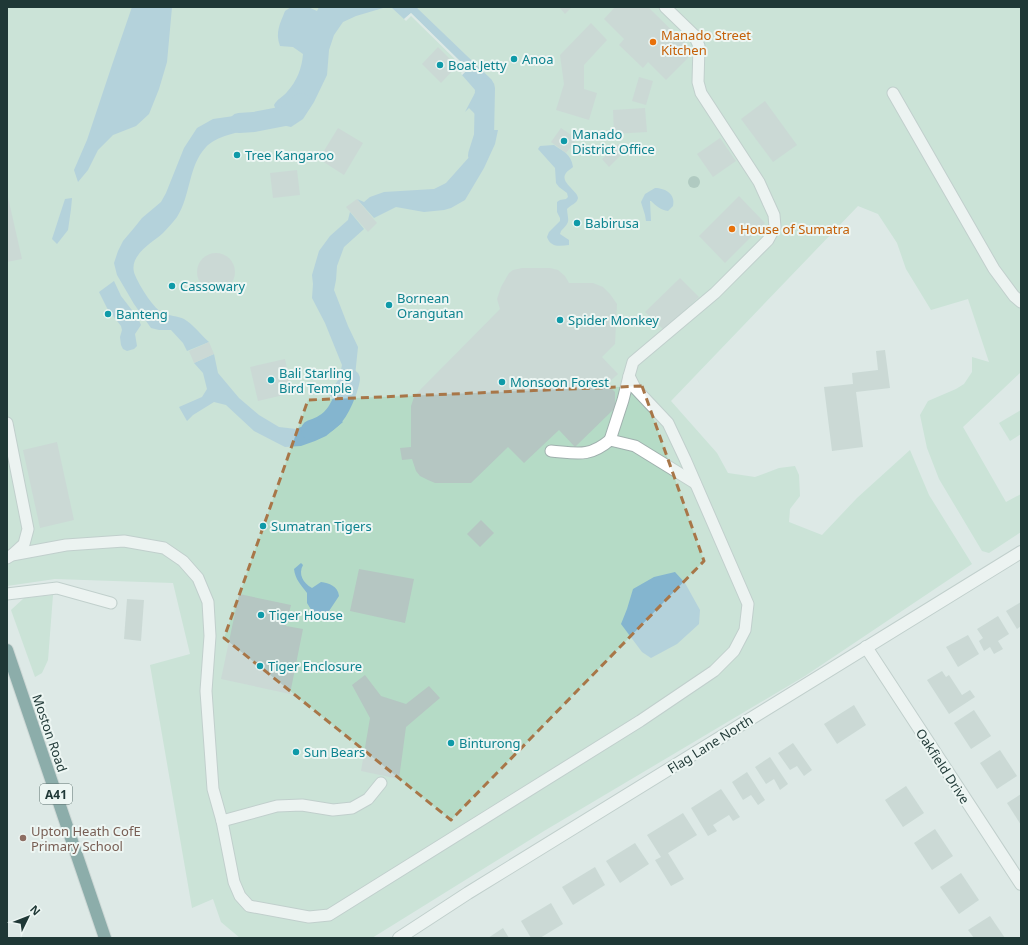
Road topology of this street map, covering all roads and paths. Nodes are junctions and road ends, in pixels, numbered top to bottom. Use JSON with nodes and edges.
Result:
{"nodes":[{"id":1,"x":665,"y":7,"type":"edge"},
{"id":2,"x":893,"y":93,"type":"dead end"},
{"id":3,"x":1021,"y":302,"type":"edge"},
{"id":4,"x":628,"y":376,"type":"junction"},
{"id":5,"x":7,"y":422,"type":"edge"},
{"id":6,"x":610,"y":440,"type":"junction"},
{"id":7,"x":551,"y":451,"type":"dead end"},
{"id":8,"x":695,"y":483,"type":"junction"},
{"id":9,"x":1021,"y":552,"type":"edge"},
{"id":10,"x":10,"y":557,"type":"edge"},
{"id":11,"x":7,"y":594,"type":"edge"},
{"id":12,"x":111,"y":603,"type":"dead end"},
{"id":13,"x":866,"y":647,"type":"junction"},
{"id":14,"x":7,"y":650,"type":"edge"},
{"id":15,"x":381,"y":783,"type":"dead end"},
{"id":16,"x":222,"y":821,"type":"junction"},
{"id":17,"x":1021,"y":884,"type":"edge"},
{"id":18,"x":105,"y":938,"type":"edge"},
{"id":19,"x":399,"y":938,"type":"edge"}],
"edges":[{"from":1,"to":4,"type":"lane"},
{"from":2,"to":3,"type":"lane"},
{"from":4,"to":6,"type":"lane"},
{"from":4,"to":8,"type":"lane"},
{"from":5,"to":10,"type":"lane"},
{"from":6,"to":7,"type":"lane"},
{"from":6,"to":8,"type":"lane"},
{"from":8,"to":16,"type":"lane"},
{"from":9,"to":13,"type":"street","name":"Flag Lane North"},
{"from":10,"to":16,"type":"lane"},
{"from":11,"to":12,"type":"lane"},
{"from":13,"to":17,"type":"street","name":"Oakfield Drive"},
{"from":13,"to":19,"type":"street","name":"Flag Lane North"},
{"from":14,"to":18,"type":"highway","name":"Moston Road","number":"A41"},
{"from":15,"to":16,"type":"lane"}]}
